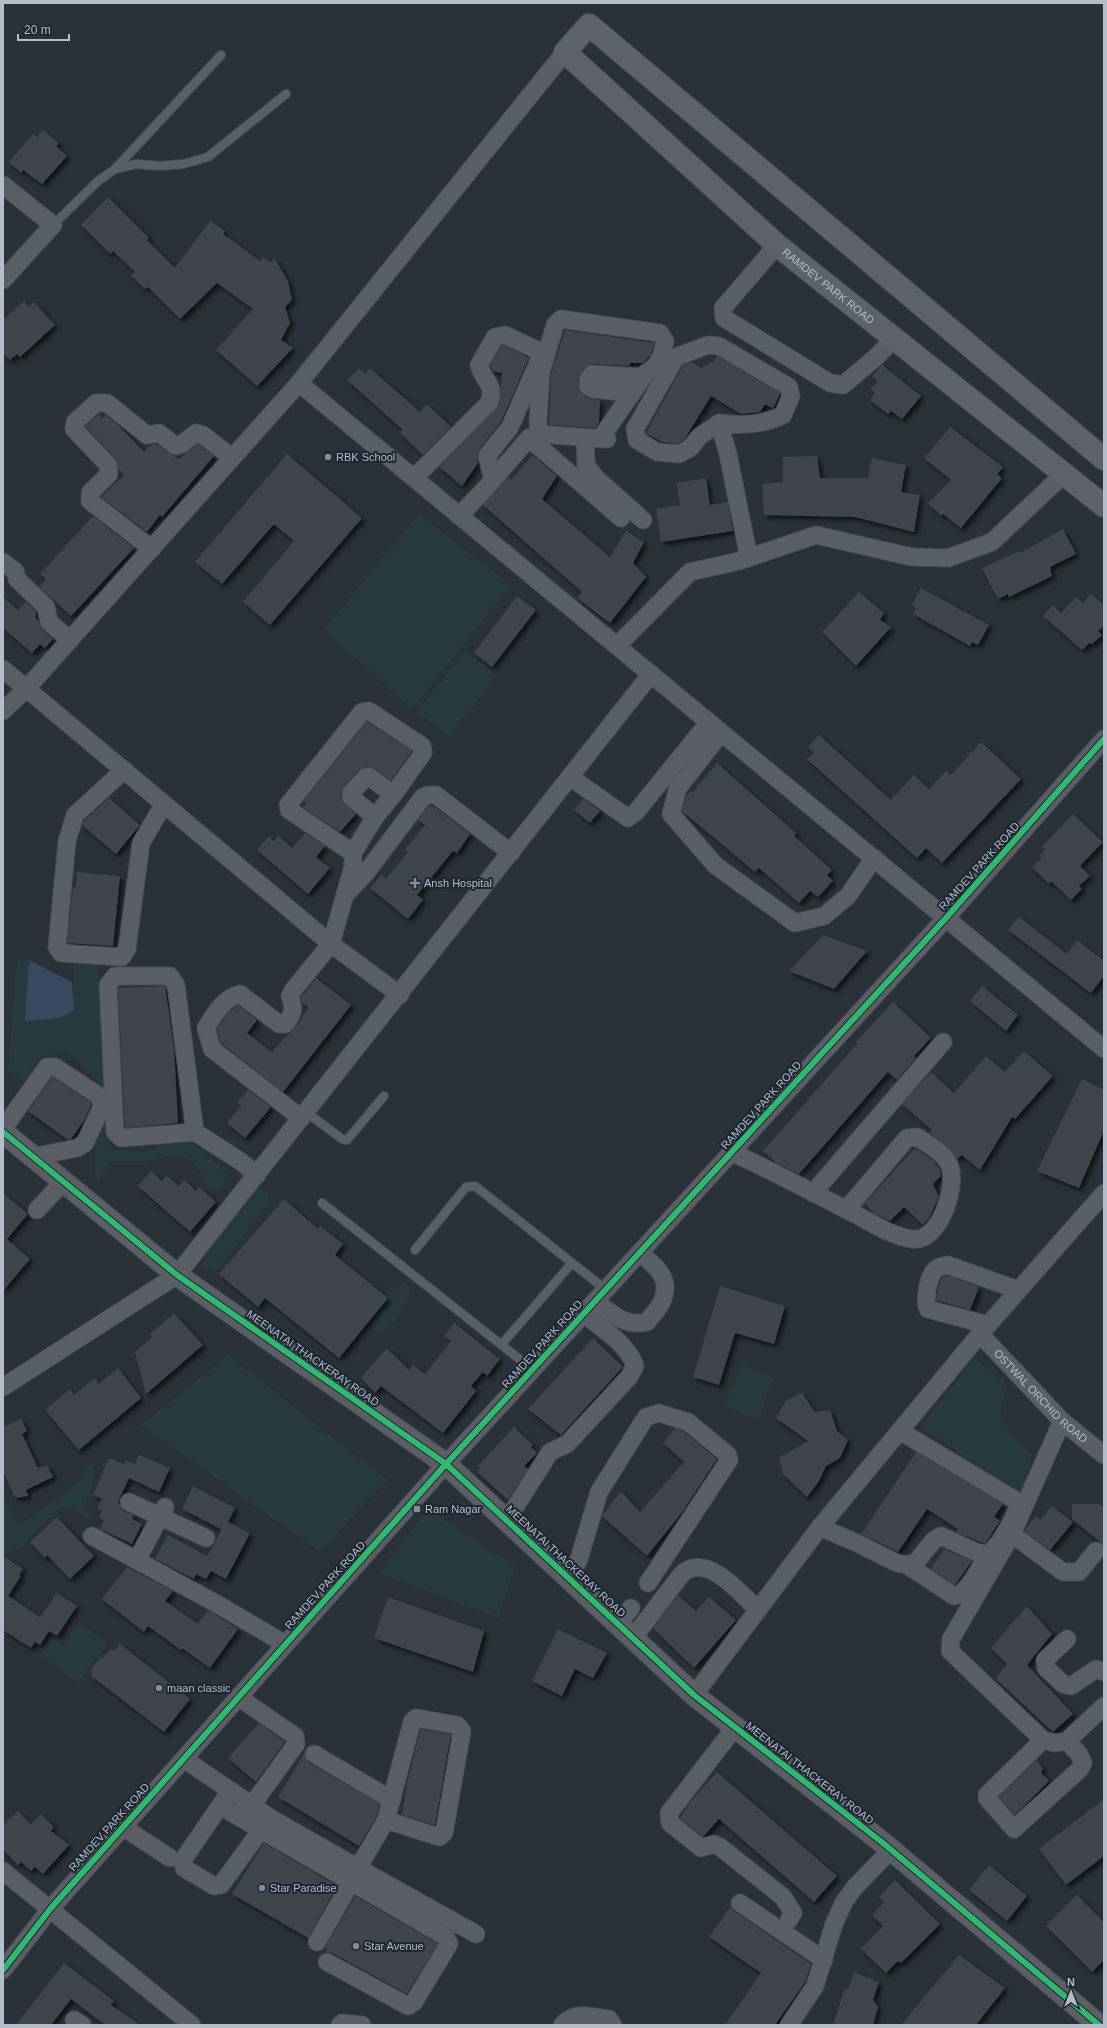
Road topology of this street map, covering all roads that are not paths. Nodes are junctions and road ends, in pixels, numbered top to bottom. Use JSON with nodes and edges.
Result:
{"nodes":[{"id":1,"x":565,"y":52,"type":"junction"},
{"id":2,"x":221,"y":56,"type":"dead end"},
{"id":3,"x":286,"y":94,"type":"dead end"},
{"id":4,"x":115,"y":169,"type":"junction"},
{"id":5,"x":3,"y":184,"type":"edge"},
{"id":6,"x":53,"y":225,"type":"junction"},
{"id":7,"x":777,"y":245,"type":"junction"},
{"id":8,"x":3,"y":280,"type":"edge"},
{"id":9,"x":894,"y":339,"type":"junction"},
{"id":10,"x":644,"y":377,"type":"junction"},
{"id":11,"x":299,"y":383,"type":"junction"},
{"id":12,"x":632,"y":393,"type":"junction"},
{"id":13,"x":719,"y":423,"type":"junction"},
{"id":14,"x":534,"y":436,"type":"junction"},
{"id":15,"x":597,"y":439,"type":"junction"},
{"id":16,"x":232,"y":458,"type":"junction"},
{"id":17,"x":1104,"y":459,"type":"edge"},
{"id":18,"x":1065,"y":473,"type":"junction"},
{"id":19,"x":414,"y":478,"type":"junction"},
{"id":20,"x":493,"y":480,"type":"junction"},
{"id":21,"x":1104,"y":506,"type":"edge"},
{"id":22,"x":459,"y":516,"type":"junction"},
{"id":23,"x":621,"y":518,"type":"dead end"},
{"id":24,"x":643,"y":520,"type":"dead end"},
{"id":25,"x":152,"y":549,"type":"junction"},
{"id":26,"x":749,"y":558,"type":"junction"},
{"id":27,"x":3,"y":562,"type":"edge"},
{"id":28,"x":70,"y":640,"type":"junction"},
{"id":29,"x":617,"y":646,"type":"junction"},
{"id":30,"x":3,"y":669,"type":"edge"},
{"id":31,"x":651,"y":674,"type":"junction"},
{"id":32,"x":26,"y":689,"type":"junction"},
{"id":33,"x":3,"y":711,"type":"edge"},
{"id":34,"x":715,"y":727,"type":"junction"},
{"id":35,"x":1104,"y":739,"type":"edge"},
{"id":36,"x":124,"y":770,"type":"junction"},
{"id":37,"x":570,"y":777,"type":"junction"},
{"id":38,"x":393,"y":795,"type":"junction"},
{"id":39,"x":164,"y":804,"type":"junction"},
{"id":40,"x":375,"y":817,"type":"junction"},
{"id":41,"x":353,"y":854,"type":"junction"},
{"id":42,"x":511,"y":854,"type":"junction"},
{"id":43,"x":874,"y":858,"type":"junction"},
{"id":44,"x":345,"y":895,"type":"junction"},
{"id":45,"x":946,"y":918,"type":"junction"},
{"id":46,"x":331,"y":944,"type":"junction"},
{"id":47,"x":400,"y":995,"type":"junction"},
{"id":48,"x":943,"y":1042,"type":"dead end"},
{"id":49,"x":1104,"y":1049,"type":"edge"},
{"id":50,"x":384,"y":1096,"type":"dead end"},
{"id":51,"x":304,"y":1115,"type":"junction"},
{"id":52,"x":3,"y":1131,"type":"edge"},
{"id":53,"x":195,"y":1132,"type":"junction"},
{"id":54,"x":731,"y":1152,"type":"junction"},
{"id":55,"x":32,"y":1157,"type":"junction"},
{"id":56,"x":257,"y":1175,"type":"junction"},
{"id":57,"x":62,"y":1182,"type":"junction"},
{"id":58,"x":813,"y":1193,"type":"junction"},
{"id":59,"x":1104,"y":1193,"type":"edge"},
{"id":60,"x":322,"y":1203,"type":"dead end"},
{"id":61,"x":38,"y":1210,"type":"dead end"},
{"id":62,"x":846,"y":1210,"type":"junction"},
{"id":63,"x":415,"y":1250,"type":"dead end"},
{"id":64,"x":639,"y":1253,"type":"junction"},
{"id":65,"x":572,"y":1263,"type":"junction"},
{"id":66,"x":177,"y":1275,"type":"junction"},
{"id":67,"x":1018,"y":1290,"type":"junction"},
{"id":68,"x":594,"y":1301,"type":"junction"},
{"id":69,"x":984,"y":1330,"type":"junction"},
{"id":70,"x":502,"y":1344,"type":"junction"},
{"id":71,"x":532,"y":1369,"type":"junction"},
{"id":72,"x":3,"y":1387,"type":"edge"},
{"id":73,"x":1062,"y":1421,"type":"junction"},
{"id":74,"x":900,"y":1431,"type":"junction"},
{"id":75,"x":1104,"y":1455,"type":"edge"},
{"id":76,"x":446,"y":1464,"type":"junction"},
{"id":77,"x":129,"y":1502,"type":"dead end"},
{"id":78,"x":162,"y":1512,"type":"junction"},
{"id":79,"x":507,"y":1520,"type":"junction"},
{"id":80,"x":820,"y":1527,"type":"junction"},
{"id":81,"x":1012,"y":1534,"type":"junction"},
{"id":82,"x":92,"y":1536,"type":"dead end"},
{"id":83,"x":206,"y":1538,"type":"dead end"},
{"id":84,"x":1096,"y":1551,"type":"dead end"},
{"id":85,"x":988,"y":1555,"type":"junction"},
{"id":86,"x":137,"y":1560,"type":"junction"},
{"id":87,"x":907,"y":1564,"type":"junction"},
{"id":88,"x":569,"y":1578,"type":"junction"},
{"id":89,"x":648,"y":1583,"type":"dead end"},
{"id":90,"x":631,"y":1608,"type":"dead end"},
{"id":91,"x":758,"y":1610,"type":"junction"},
{"id":92,"x":618,"y":1624,"type":"junction"},
{"id":93,"x":633,"y":1638,"type":"junction"},
{"id":94,"x":1066,"y":1639,"type":"dead end"},
{"id":95,"x":285,"y":1644,"type":"junction"},
{"id":96,"x":1104,"y":1672,"type":"edge"},
{"id":97,"x":694,"y":1695,"type":"junction"},
{"id":98,"x":238,"y":1697,"type":"junction"},
{"id":99,"x":1104,"y":1706,"type":"edge"},
{"id":100,"x":735,"y":1727,"type":"junction"},
{"id":101,"x":1043,"y":1740,"type":"junction"},
{"id":102,"x":1067,"y":1741,"type":"junction"},
{"id":103,"x":314,"y":1754,"type":"dead end"},
{"id":104,"x":184,"y":1758,"type":"junction"},
{"id":105,"x":230,"y":1791,"type":"junction"},
{"id":106,"x":392,"y":1800,"type":"junction"},
{"id":107,"x":220,"y":1806,"type":"junction"},
{"id":108,"x":259,"y":1820,"type":"junction"},
{"id":109,"x":386,"y":1820,"type":"junction"},
{"id":110,"x":123,"y":1826,"type":"junction"},
{"id":111,"x":887,"y":1846,"type":"junction"},
{"id":112,"x":170,"y":1858,"type":"dead end"},
{"id":113,"x":3,"y":1871,"type":"edge"},
{"id":114,"x":354,"y":1875,"type":"junction"},
{"id":115,"x":740,"y":1903,"type":"dead end"},
{"id":116,"x":51,"y":1908,"type":"junction"},
{"id":117,"x":789,"y":1920,"type":"dead end"},
{"id":118,"x":476,"y":1934,"type":"dead end"},
{"id":119,"x":317,"y":1942,"type":"dead end"},
{"id":120,"x":824,"y":1960,"type":"junction"},
{"id":121,"x":327,"y":1962,"type":"dead end"},
{"id":122,"x":3,"y":1970,"type":"edge"},
{"id":123,"x":192,"y":2025,"type":"edge"},
{"id":124,"x":340,"y":2025,"type":"edge"},
{"id":125,"x":362,"y":2025,"type":"edge"},
{"id":126,"x":562,"y":2025,"type":"edge"},
{"id":127,"x":613,"y":2025,"type":"edge"},
{"id":128,"x":789,"y":2025,"type":"edge"},
{"id":129,"x":1099,"y":2025,"type":"edge"}],
"edges":[{"from":1,"to":7,"type":"main road","name":"RAMDEV PARK ROAD"},
{"from":1,"to":11,"type":"street"},
{"from":1,"to":17,"type":"main road"},
{"from":2,"to":4,"type":"lane"},
{"from":3,"to":4,"type":"lane"},
{"from":4,"to":6,"type":"lane"},
{"from":5,"to":6,"type":"street"},
{"from":6,"to":8,"type":"street"},
{"from":7,"to":9,"type":"main road","name":"RAMDEV PARK ROAD"},
{"from":7,"to":9,"type":"street"},
{"from":9,"to":18,"type":"main road","name":"RAMDEV PARK ROAD"},
{"from":10,"to":12,"type":"street"},
{"from":10,"to":12,"type":"street"},
{"from":10,"to":14,"type":"street"},
{"from":11,"to":16,"type":"street"},
{"from":11,"to":19,"type":"street"},
{"from":12,"to":15,"type":"street"},
{"from":13,"to":13,"type":"street"},
{"from":13,"to":26,"type":"street"},
{"from":14,"to":15,"type":"street"},
{"from":14,"to":20,"type":"street"},
{"from":14,"to":23,"type":"street"},
{"from":15,"to":24,"type":"street"},
{"from":16,"to":25,"type":"street"},
{"from":16,"to":25,"type":"street"},
{"from":18,"to":21,"type":"main road","name":"RAMDEV PARK ROAD"},
{"from":18,"to":26,"type":"street"},
{"from":19,"to":20,"type":"street"},
{"from":19,"to":22,"type":"street"},
{"from":20,"to":22,"type":"street"},
{"from":22,"to":29,"type":"street"},
{"from":25,"to":28,"type":"street"},
{"from":26,"to":29,"type":"street"},
{"from":27,"to":28,"type":"street"},
{"from":28,"to":32,"type":"street"},
{"from":29,"to":31,"type":"street"},
{"from":30,"to":32,"type":"street"},
{"from":31,"to":34,"type":"street"},
{"from":31,"to":37,"type":"street"},
{"from":32,"to":33,"type":"street"},
{"from":32,"to":36,"type":"street"},
{"from":34,"to":37,"type":"street"},
{"from":34,"to":43,"type":"street"},
{"from":34,"to":43,"type":"street"},
{"from":35,"to":45,"type":"street","name":"RAMDEV PARK ROAD"},
{"from":36,"to":39,"type":"street"},
{"from":36,"to":39,"type":"street"},
{"from":37,"to":42,"type":"street"},
{"from":38,"to":40,"type":"street"},
{"from":38,"to":40,"type":"street"},
{"from":38,"to":41,"type":"street"},
{"from":39,"to":46,"type":"street"},
{"from":40,"to":41,"type":"street"},
{"from":41,"to":44,"type":"street"},
{"from":42,"to":44,"type":"street"},
{"from":42,"to":47,"type":"street"},
{"from":43,"to":45,"type":"street"},
{"from":44,"to":46,"type":"street"},
{"from":45,"to":49,"type":"street"},
{"from":45,"to":54,"type":"street","name":"RAMDEV PARK ROAD"},
{"from":46,"to":47,"type":"street"},
{"from":46,"to":51,"type":"street"},
{"from":47,"to":51,"type":"street"},
{"from":48,"to":58,"type":"street"},
{"from":50,"to":51,"type":"lane"},
{"from":51,"to":56,"type":"street"},
{"from":52,"to":55,"type":"street","name":"MEENATAI THACKERAY ROAD"},
{"from":52,"to":55,"type":"street"},
{"from":53,"to":53,"type":"street"},
{"from":53,"to":56,"type":"street"},
{"from":54,"to":58,"type":"street"},
{"from":54,"to":64,"type":"street","name":"RAMDEV PARK ROAD"},
{"from":55,"to":57,"type":"street","name":"MEENATAI THACKERAY ROAD"},
{"from":56,"to":66,"type":"street"},
{"from":57,"to":61,"type":"street"},
{"from":57,"to":66,"type":"street","name":"MEENATAI THACKERAY ROAD"},
{"from":58,"to":62,"type":"street"},
{"from":59,"to":67,"type":"street"},
{"from":60,"to":70,"type":"lane"},
{"from":62,"to":62,"type":"street"},
{"from":63,"to":65,"type":"lane"},
{"from":64,"to":68,"type":"street","name":"RAMDEV PARK ROAD"},
{"from":64,"to":68,"type":"street"},
{"from":65,"to":68,"type":"lane"},
{"from":65,"to":70,"type":"lane"},
{"from":66,"to":72,"type":"street"},
{"from":66,"to":76,"type":"street","name":"MEENATAI THACKERAY ROAD"},
{"from":67,"to":69,"type":"street"},
{"from":67,"to":69,"type":"street"},
{"from":68,"to":71,"type":"street","name":"RAMDEV PARK ROAD"},
{"from":68,"to":79,"type":"street"},
{"from":69,"to":73,"type":"street","name":"OSTWAL ORCHID ROAD"},
{"from":69,"to":74,"type":"street"},
{"from":70,"to":71,"type":"lane"},
{"from":71,"to":76,"type":"street","name":"RAMDEV PARK ROAD"},
{"from":73,"to":75,"type":"street","name":"OSTWAL ORCHID ROAD"},
{"from":73,"to":81,"type":"street"},
{"from":74,"to":80,"type":"street"},
{"from":74,"to":85,"type":"street"},
{"from":76,"to":79,"type":"street","name":"MEENATAI THACKERAY ROAD"},
{"from":76,"to":95,"type":"street","name":"RAMDEV PARK ROAD"},
{"from":77,"to":78,"type":"street"},
{"from":78,"to":83,"type":"street"},
{"from":78,"to":86,"type":"street"},
{"from":79,"to":88,"type":"street","name":"MEENATAI THACKERAY ROAD"},
{"from":80,"to":87,"type":"street"},
{"from":80,"to":91,"type":"street"},
{"from":81,"to":84,"type":"street"},
{"from":81,"to":101,"type":"street"},
{"from":82,"to":86,"type":"street"},
{"from":85,"to":87,"type":"street"},
{"from":85,"to":87,"type":"street"},
{"from":86,"to":95,"type":"street"},
{"from":88,"to":89,"type":"street"},
{"from":88,"to":92,"type":"street","name":"MEENATAI THACKERAY ROAD"},
{"from":90,"to":92,"type":"street"},
{"from":91,"to":93,"type":"street"},
{"from":91,"to":97,"type":"street"},
{"from":92,"to":93,"type":"street","name":"MEENATAI THACKERAY ROAD"},
{"from":93,"to":97,"type":"street","name":"MEENATAI THACKERAY ROAD"},
{"from":94,"to":96,"type":"street"},
{"from":95,"to":98,"type":"street","name":"RAMDEV PARK ROAD"},
{"from":97,"to":100,"type":"street","name":"MEENATAI THACKERAY ROAD"},
{"from":98,"to":104,"type":"street","name":"RAMDEV PARK ROAD"},
{"from":98,"to":108,"type":"street"},
{"from":99,"to":102,"type":"street"},
{"from":100,"to":111,"type":"street","name":"MEENATAI THACKERAY ROAD"},
{"from":100,"to":117,"type":"street"},
{"from":101,"to":102,"type":"street"},
{"from":101,"to":102,"type":"street"},
{"from":103,"to":106,"type":"street"},
{"from":104,"to":105,"type":"street"},
{"from":104,"to":110,"type":"street","name":"RAMDEV PARK ROAD"},
{"from":105,"to":107,"type":"street"},
{"from":105,"to":108,"type":"street"},
{"from":106,"to":109,"type":"street"},
{"from":106,"to":109,"type":"street"},
{"from":107,"to":108,"type":"street"},
{"from":107,"to":108,"type":"street"},
{"from":108,"to":114,"type":"street"},
{"from":109,"to":114,"type":"street"},
{"from":110,"to":112,"type":"street"},
{"from":110,"to":116,"type":"street","name":"RAMDEV PARK ROAD"},
{"from":111,"to":120,"type":"street"},
{"from":111,"to":129,"type":"street","name":"MEENATAI THACKERAY ROAD"},
{"from":113,"to":116,"type":"street"},
{"from":114,"to":118,"type":"street"},
{"from":114,"to":119,"type":"street"},
{"from":114,"to":121,"type":"street"},
{"from":115,"to":120,"type":"street"},
{"from":116,"to":122,"type":"street","name":"RAMDEV PARK ROAD"},
{"from":116,"to":123,"type":"street"},
{"from":120,"to":128,"type":"street"},
{"from":124,"to":125,"type":"street"},
{"from":126,"to":127,"type":"street"}]}
